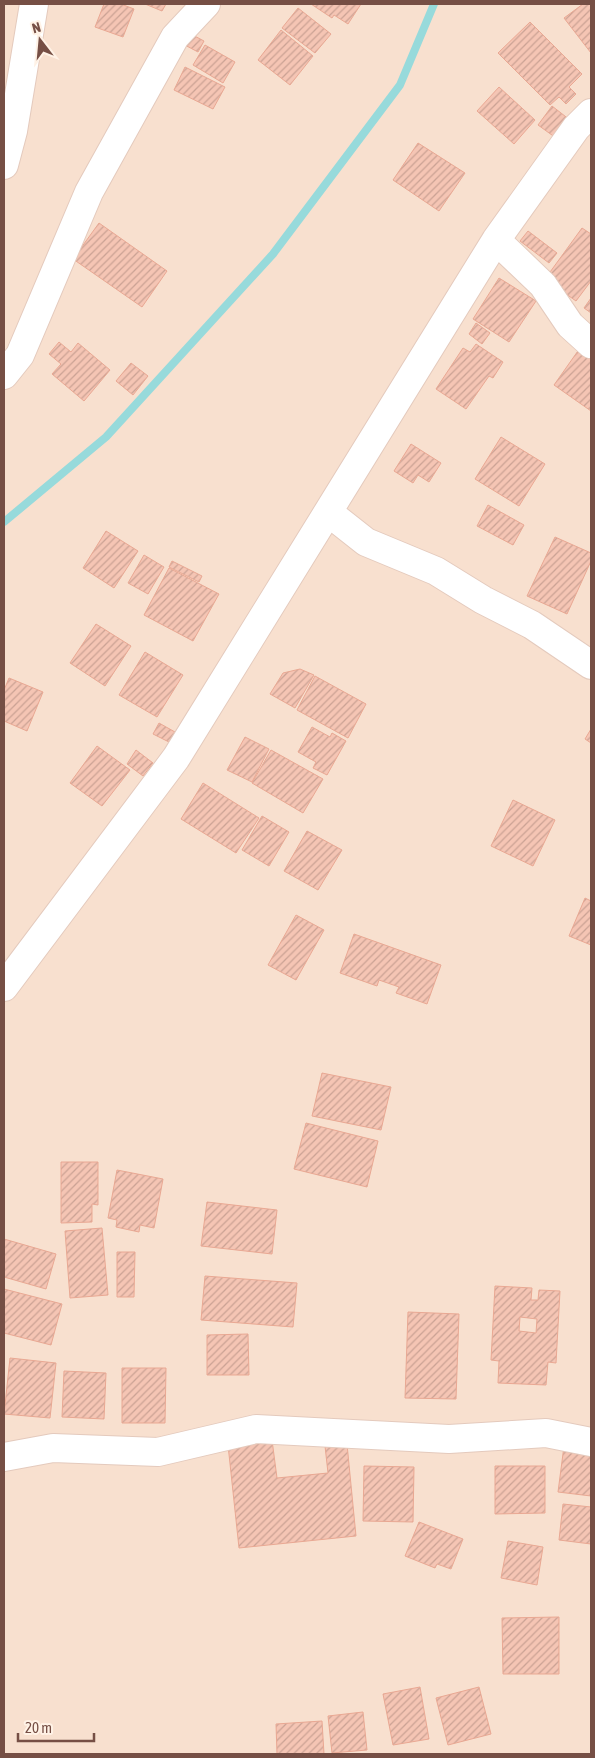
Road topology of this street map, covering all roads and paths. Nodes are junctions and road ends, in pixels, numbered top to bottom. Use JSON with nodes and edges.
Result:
{"nodes":[{"id":1,"x":34,"y":4,"type":"edge"},
{"id":2,"x":206,"y":4,"type":"edge"},
{"id":3,"x":591,"y":113,"type":"edge"},
{"id":4,"x":4,"y":165,"type":"edge"},
{"id":5,"x":496,"y":240,"type":"junction"},
{"id":6,"x":591,"y":344,"type":"edge"},
{"id":7,"x":4,"y":375,"type":"edge"},
{"id":8,"x":328,"y":512,"type":"junction"},
{"id":9,"x":591,"y":665,"type":"edge"},
{"id":10,"x":4,"y":987,"type":"edge"},
{"id":11,"x":591,"y":1442,"type":"edge"},
{"id":12,"x":4,"y":1457,"type":"edge"}],
"edges":[{"from":1,"to":4,"type":"street"},
{"from":2,"to":7,"type":"street"},
{"from":3,"to":5,"type":"street"},
{"from":5,"to":6,"type":"street"},
{"from":5,"to":8,"type":"street"},
{"from":8,"to":9,"type":"street"},
{"from":8,"to":10,"type":"street"},
{"from":11,"to":12,"type":"street"}]}
